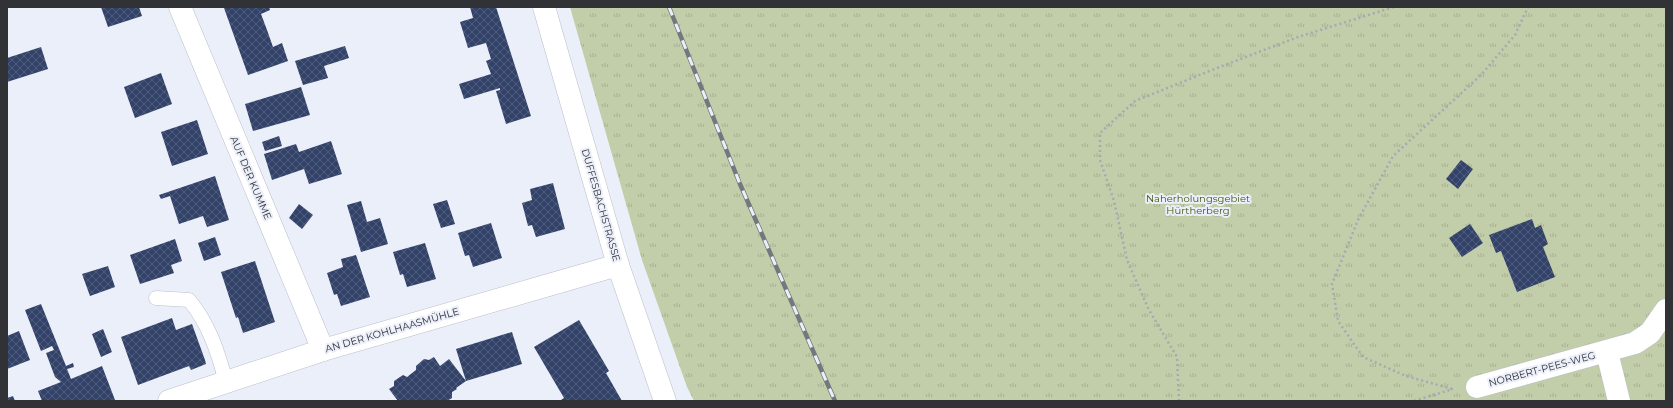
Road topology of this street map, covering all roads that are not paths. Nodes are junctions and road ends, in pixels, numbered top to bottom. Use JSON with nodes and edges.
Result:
{"nodes":[{"id":1,"x":180,"y":7,"type":"edge"},
{"id":2,"x":544,"y":7,"type":"edge"},
{"id":3,"x":618,"y":265,"type":"junction"},
{"id":4,"x":156,"y":298,"type":"dead end"},
{"id":5,"x":1666,"y":310,"type":"edge"},
{"id":6,"x":323,"y":350,"type":"junction"},
{"id":7,"x":1607,"y":352,"type":"junction"},
{"id":8,"x":226,"y":382,"type":"junction"},
{"id":9,"x":1477,"y":387,"type":"road end"},
{"id":10,"x":192,"y":397,"type":"edge"},
{"id":11,"x":169,"y":401,"type":"edge"},
{"id":12,"x":665,"y":401,"type":"edge"},
{"id":13,"x":1619,"y":401,"type":"edge"}],
"edges":[{"from":1,"to":6,"type":"street","name":"AUF DER KUMME"},
{"from":2,"to":3,"type":"street","name":"DUFFESBACHSTRASSE"},
{"from":3,"to":6,"type":"street","name":"AN DER KOHLHAASMÜHLE"},
{"from":3,"to":12,"type":"street","name":"DUFFESBACHSTRASSE"},
{"from":4,"to":8,"type":"lane"},
{"from":5,"to":7,"type":"street","name":"NORBERT-PEES-WEG"},
{"from":6,"to":8,"type":"street","name":"AN DER KOHLHAASMÜHLE"},
{"from":7,"to":9,"type":"street","name":"NORBERT-PEES-WEG"},
{"from":7,"to":13,"type":"street","name":"NORBERT-PEES-WEG"},
{"from":8,"to":10,"type":"street","name":"AN DER KOHLHAASMÜHLE"},
{"from":10,"to":11,"type":"street","name":"AN DER KOHLHAASMÜHLE"}]}
